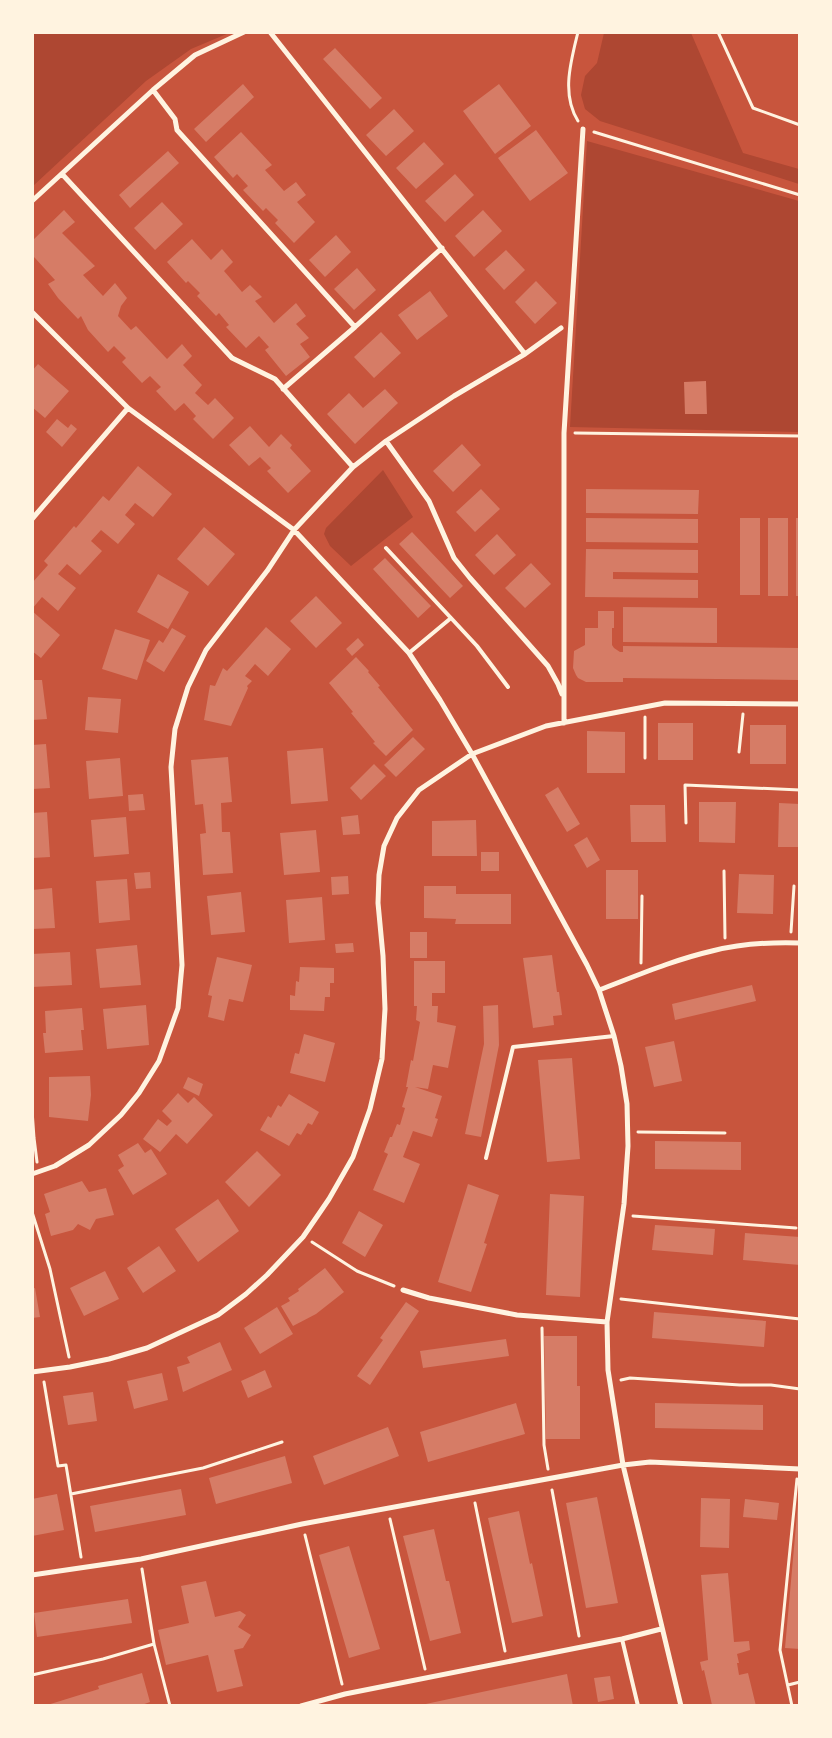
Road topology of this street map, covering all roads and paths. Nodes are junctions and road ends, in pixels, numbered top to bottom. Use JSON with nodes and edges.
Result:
{"nodes":[{"id":1,"x":244,"y":32,"type":"edge"},
{"id":2,"x":270,"y":32,"type":"edge"},
{"id":3,"x":578,"y":32,"type":"edge"},
{"id":4,"x":718,"y":32,"type":"edge"},
{"id":5,"x":153,"y":90,"type":"junction"},
{"id":6,"x":800,"y":125,"type":"edge"},
{"id":7,"x":583,"y":129,"type":"junction"},
{"id":8,"x":62,"y":174,"type":"junction"},
{"id":9,"x":800,"y":195,"type":"edge"},
{"id":10,"x":32,"y":201,"type":"edge"},
{"id":11,"x":442,"y":248,"type":"junction"},
{"id":12,"x":32,"y":312,"type":"edge"},
{"id":13,"x":355,"y":327,"type":"junction"},
{"id":14,"x":561,"y":328,"type":"dead end"},
{"id":15,"x":525,"y":354,"type":"junction"},
{"id":16,"x":283,"y":389,"type":"junction"},
{"id":17,"x":128,"y":408,"type":"junction"},
{"id":18,"x":564,"y":433,"type":"junction"},
{"id":19,"x":800,"y":436,"type":"edge"},
{"id":20,"x":386,"y":441,"type":"junction"},
{"id":21,"x":353,"y":468,"type":"junction"},
{"id":22,"x":32,"y":520,"type":"edge"},
{"id":23,"x":294,"y":530,"type":"junction"},
{"id":24,"x":386,"y":548,"type":"dead end"},
{"id":25,"x":451,"y":618,"type":"junction"},
{"id":26,"x":409,"y":653,"type":"junction"},
{"id":27,"x":508,"y":686,"type":"dead end"},
{"id":28,"x":564,"y":699,"type":"junction"},
{"id":29,"x":744,"y":703,"type":"junction"},
{"id":30,"x":800,"y":704,"type":"edge"},
{"id":31,"x":645,"y":707,"type":"junction"},
{"id":32,"x":564,"y":723,"type":"junction"},
{"id":33,"x":739,"y":752,"type":"dead end"},
{"id":34,"x":472,"y":754,"type":"junction"},
{"id":35,"x":645,"y":758,"type":"dead end"},
{"id":36,"x":800,"y":790,"type":"edge"},
{"id":37,"x":686,"y":823,"type":"dead end"},
{"id":38,"x":724,"y":871,"type":"dead end"},
{"id":39,"x":794,"y":886,"type":"dead end"},
{"id":40,"x":642,"y":896,"type":"dead end"},
{"id":41,"x":791,"y":943,"type":"junction"},
{"id":42,"x":800,"y":943,"type":"edge"},
{"id":43,"x":726,"y":948,"type":"junction"},
{"id":44,"x":640,"y":974,"type":"junction"},
{"id":45,"x":599,"y":990,"type":"junction"},
{"id":46,"x":614,"y":1036,"type":"junction"},
{"id":47,"x":32,"y":1110,"type":"edge"},
{"id":48,"x":628,"y":1132,"type":"junction"},
{"id":49,"x":725,"y":1133,"type":"dead end"},
{"id":50,"x":36,"y":1151,"type":"dead end"},
{"id":51,"x":486,"y":1158,"type":"dead end"},
{"id":52,"x":32,"y":1174,"type":"edge"},
{"id":53,"x":32,"y":1212,"type":"edge"},
{"id":54,"x":623,"y":1215,"type":"junction"},
{"id":55,"x":796,"y":1228,"type":"dead end"},
{"id":56,"x":303,"y":1237,"type":"junction"},
{"id":57,"x":403,"y":1290,"type":"joint"},
{"id":58,"x":611,"y":1297,"type":"junction"},
{"id":59,"x":542,"y":1317,"type":"junction"},
{"id":60,"x":800,"y":1319,"type":"edge"},
{"id":61,"x":607,"y":1322,"type":"junction"},
{"id":62,"x":67,"y":1344,"type":"dead end"},
{"id":63,"x":42,"y":1371,"type":"junction"},
{"id":64,"x":32,"y":1372,"type":"edge"},
{"id":65,"x":610,"y":1381,"type":"junction"},
{"id":66,"x":800,"y":1389,"type":"edge"},
{"id":67,"x":282,"y":1442,"type":"dead end"},
{"id":68,"x":623,"y":1464,"type":"junction"},
{"id":69,"x":799,"y":1469,"type":"edge"},
{"id":70,"x":550,"y":1478,"type":"junction"},
{"id":71,"x":473,"y":1492,"type":"junction"},
{"id":72,"x":71,"y":1494,"type":"junction"},
{"id":73,"x":388,"y":1508,"type":"junction"},
{"id":74,"x":302,"y":1524,"type":"junction"},
{"id":75,"x":141,"y":1559,"type":"junction"},
{"id":76,"x":82,"y":1567,"type":"junction"},
{"id":77,"x":32,"y":1575,"type":"edge"},
{"id":78,"x":661,"y":1629,"type":"junction"},
{"id":79,"x":622,"y":1639,"type":"junction"},
{"id":80,"x":154,"y":1644,"type":"junction"},
{"id":81,"x":582,"y":1647,"type":"junction"},
{"id":82,"x":508,"y":1662,"type":"junction"},
{"id":83,"x":32,"y":1675,"type":"edge"},
{"id":84,"x":427,"y":1678,"type":"junction"},
{"id":85,"x":800,"y":1682,"type":"edge"},
{"id":86,"x":788,"y":1685,"type":"junction"},
{"id":87,"x":345,"y":1694,"type":"junction"},
{"id":88,"x":170,"y":1706,"type":"edge"},
{"id":89,"x":301,"y":1706,"type":"edge"},
{"id":90,"x":638,"y":1706,"type":"edge"},
{"id":91,"x":681,"y":1706,"type":"edge"},
{"id":92,"x":792,"y":1706,"type":"edge"}],
"edges":[{"from":1,"to":5,"type":"street"},
{"from":2,"to":11,"type":"street"},
{"from":3,"to":7,"type":"path"},
{"from":4,"to":6,"type":"path"},
{"from":5,"to":8,"type":"street"},
{"from":5,"to":13,"type":"street"},
{"from":7,"to":9,"type":"path"},
{"from":7,"to":18,"type":"street"},
{"from":8,"to":10,"type":"street"},
{"from":8,"to":16,"type":"street"},
{"from":11,"to":13,"type":"street"},
{"from":11,"to":15,"type":"street"},
{"from":12,"to":17,"type":"street"},
{"from":13,"to":16,"type":"street"},
{"from":14,"to":15,"type":"street"},
{"from":15,"to":20,"type":"street"},
{"from":16,"to":21,"type":"street"},
{"from":17,"to":22,"type":"street"},
{"from":17,"to":23,"type":"street"},
{"from":18,"to":19,"type":"path"},
{"from":18,"to":28,"type":"street"},
{"from":20,"to":21,"type":"street"},
{"from":20,"to":28,"type":"street"},
{"from":21,"to":23,"type":"street"},
{"from":23,"to":26,"type":"street"},
{"from":23,"to":52,"type":"street"},
{"from":24,"to":25,"type":"lane"},
{"from":25,"to":26,"type":"lane"},
{"from":25,"to":27,"type":"lane"},
{"from":26,"to":34,"type":"street"},
{"from":28,"to":32,"type":"street"},
{"from":29,"to":30,"type":"street"},
{"from":29,"to":31,"type":"street"},
{"from":29,"to":33,"type":"path"},
{"from":31,"to":32,"type":"street"},
{"from":31,"to":35,"type":"path"},
{"from":32,"to":34,"type":"street"},
{"from":34,"to":45,"type":"street"},
{"from":34,"to":56,"type":"street"},
{"from":36,"to":37,"type":"path"},
{"from":38,"to":43,"type":"path"},
{"from":39,"to":41,"type":"path"},
{"from":40,"to":44,"type":"path"},
{"from":41,"to":42,"type":"street"},
{"from":41,"to":43,"type":"street"},
{"from":43,"to":44,"type":"street"},
{"from":44,"to":45,"type":"street"},
{"from":45,"to":46,"type":"street"},
{"from":46,"to":48,"type":"street"},
{"from":46,"to":51,"type":"lane"},
{"from":47,"to":50,"type":"path"},
{"from":48,"to":49,"type":"path"},
{"from":48,"to":54,"type":"street"},
{"from":53,"to":62,"type":"path"},
{"from":54,"to":55,"type":"path"},
{"from":54,"to":58,"type":"street"},
{"from":56,"to":57,"type":"path"},
{"from":56,"to":63,"type":"street"},
{"from":57,"to":59,"type":"street"},
{"from":58,"to":60,"type":"path"},
{"from":58,"to":61,"type":"street"},
{"from":59,"to":61,"type":"street"},
{"from":59,"to":70,"type":"path"},
{"from":61,"to":65,"type":"street"},
{"from":63,"to":64,"type":"street"},
{"from":63,"to":72,"type":"path"},
{"from":65,"to":66,"type":"path"},
{"from":65,"to":68,"type":"street"},
{"from":67,"to":72,"type":"path"},
{"from":68,"to":69,"type":"street"},
{"from":68,"to":70,"type":"street"},
{"from":68,"to":78,"type":"street"},
{"from":69,"to":86,"type":"path"},
{"from":70,"to":71,"type":"street"},
{"from":70,"to":81,"type":"path"},
{"from":71,"to":73,"type":"street"},
{"from":71,"to":82,"type":"path"},
{"from":72,"to":76,"type":"path"},
{"from":73,"to":74,"type":"street"},
{"from":73,"to":84,"type":"path"},
{"from":74,"to":75,"type":"street"},
{"from":74,"to":87,"type":"path"},
{"from":75,"to":76,"type":"street"},
{"from":75,"to":80,"type":"path"},
{"from":76,"to":77,"type":"street"},
{"from":78,"to":79,"type":"street"},
{"from":78,"to":91,"type":"street"},
{"from":79,"to":81,"type":"street"},
{"from":79,"to":90,"type":"lane"},
{"from":80,"to":83,"type":"path"},
{"from":80,"to":88,"type":"path"},
{"from":81,"to":82,"type":"street"},
{"from":82,"to":84,"type":"street"},
{"from":84,"to":87,"type":"street"},
{"from":85,"to":86,"type":"path"},
{"from":86,"to":92,"type":"path"},
{"from":87,"to":89,"type":"street"}]}
